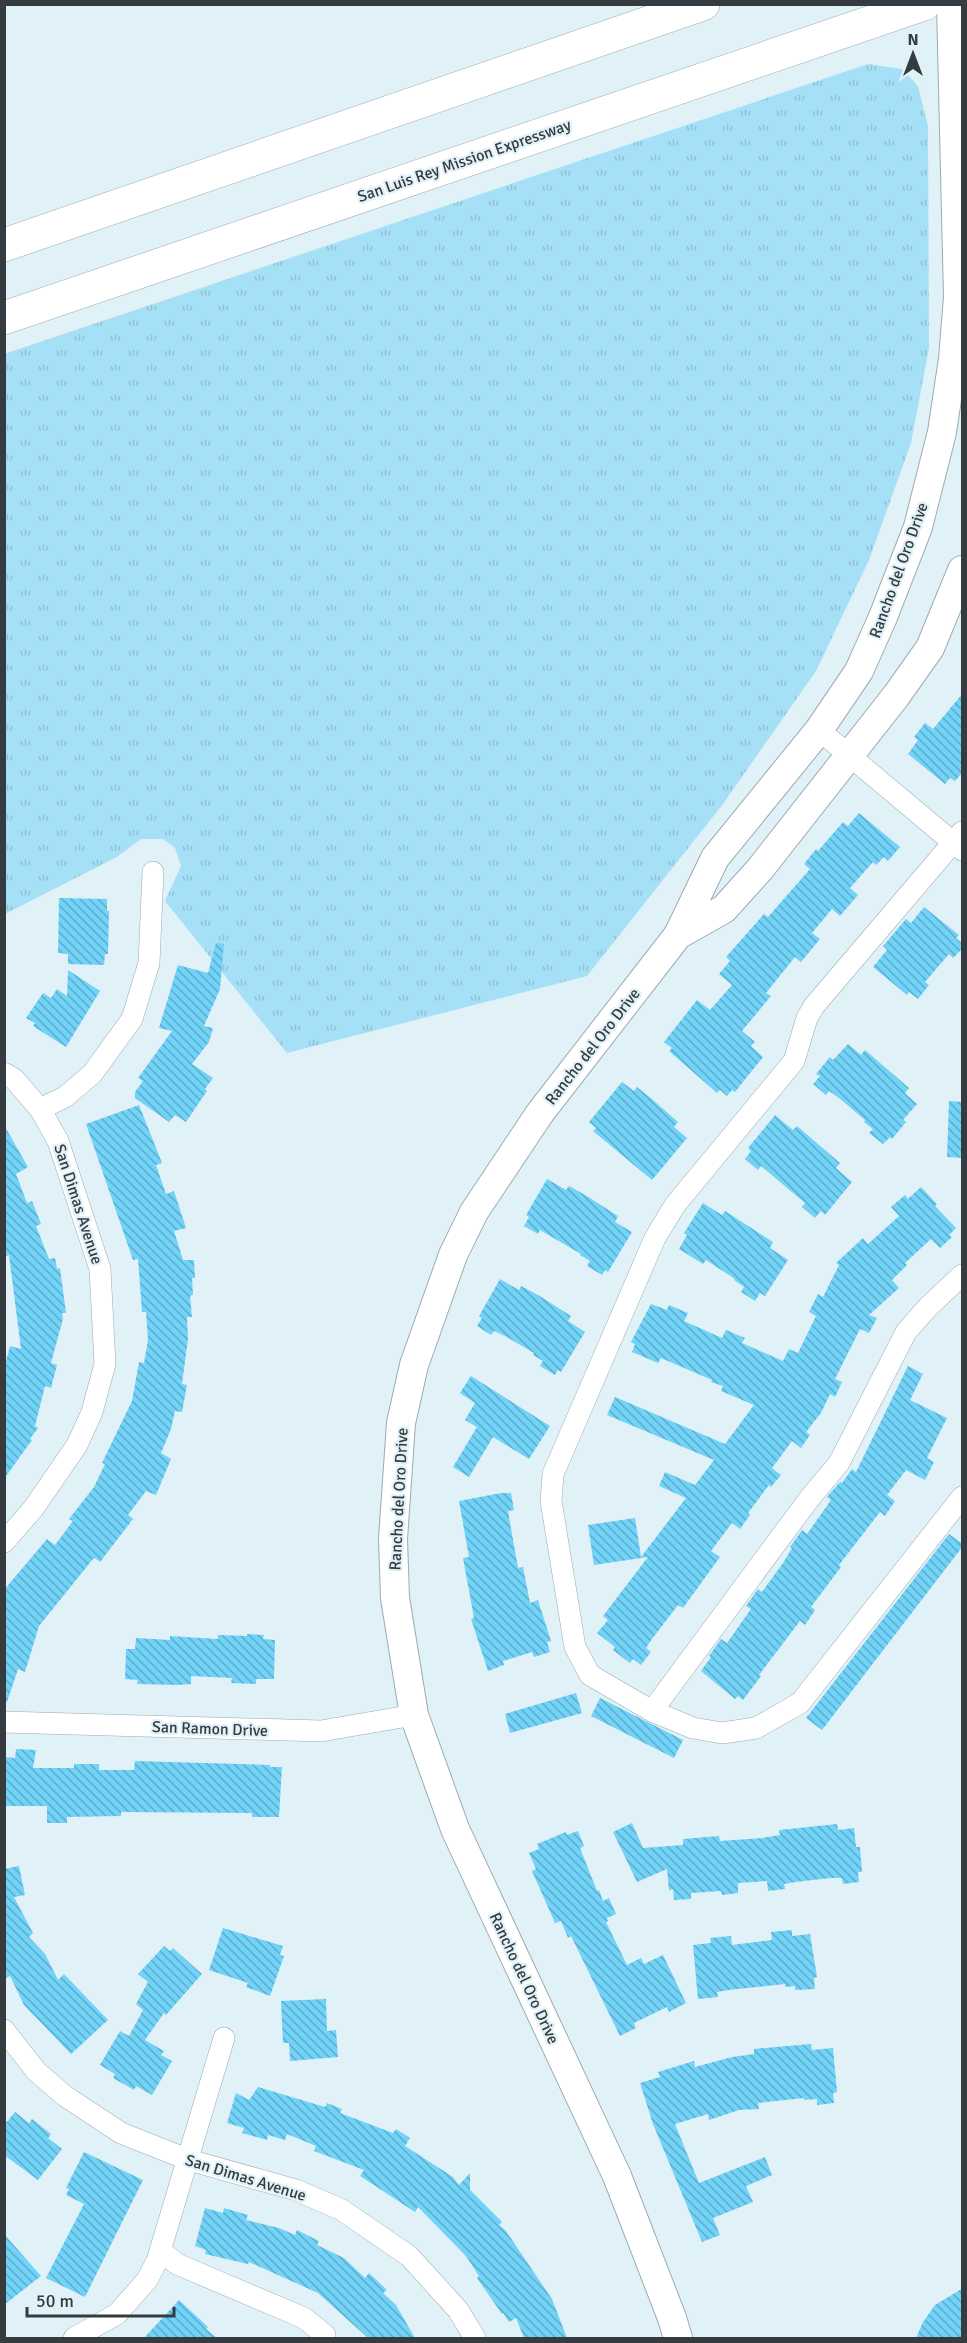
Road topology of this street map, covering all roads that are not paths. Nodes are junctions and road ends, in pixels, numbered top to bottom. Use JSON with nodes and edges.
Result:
{"nodes":[{"id":1,"x":703,"y":4,"type":"edge"},
{"id":2,"x":924,"y":4,"type":"edge"},
{"id":3,"x":951,"y":4,"type":"edge"},
{"id":4,"x":4,"y":245,"type":"edge"},
{"id":5,"x":960,"y":297,"type":"edge"},
{"id":6,"x":4,"y":318,"type":"edge"},
{"id":7,"x":963,"y":570,"type":"edge"},
{"id":8,"x":819,"y":730,"type":"junction"},
{"id":9,"x":849,"y":755,"type":"junction"},
{"id":10,"x":960,"y":841,"type":"edge"},
{"id":11,"x":153,"y":872,"type":"dead end"},
{"id":12,"x":678,"y":935,"type":"junction"},
{"id":13,"x":4,"y":1073,"type":"edge"},
{"id":14,"x":40,"y":1109,"type":"junction"},
{"id":15,"x":963,"y":1275,"type":"edge"},
{"id":16,"x":963,"y":1497,"type":"edge"},
{"id":17,"x":4,"y":1542,"type":"edge"},
{"id":18,"x":652,"y":1711,"type":"junction"},
{"id":19,"x":414,"y":1715,"type":"junction"},
{"id":20,"x":4,"y":1722,"type":"edge"},
{"id":21,"x":4,"y":2030,"type":"edge"},
{"id":22,"x":224,"y":2038,"type":"dead end"},
{"id":23,"x":189,"y":2160,"type":"junction"},
{"id":24,"x":160,"y":2251,"type":"junction"},
{"id":25,"x":325,"y":2335,"type":"dead end"},
{"id":26,"x":74,"y":2338,"type":"edge"},
{"id":27,"x":475,"y":2338,"type":"edge"},
{"id":28,"x":678,"y":2338,"type":"edge"}],
"edges":[{"from":1,"to":4,"type":"highway"},
{"from":2,"to":6,"type":"highway","name":"San Luis Rey Mission Expressway"},
{"from":3,"to":5,"type":"main road","name":"Rancho del Oro Drive"},
{"from":5,"to":8,"type":"main road","name":"Rancho del Oro Drive"},
{"from":7,"to":9,"type":"main road","name":"Rancho del Oro Drive"},
{"from":8,"to":9,"type":"street"},
{"from":8,"to":12,"type":"main road","name":"Rancho del Oro Drive"},
{"from":9,"to":10,"type":"street"},
{"from":9,"to":12,"type":"main road","name":"Rancho del Oro Drive"},
{"from":10,"to":18,"type":"street"},
{"from":11,"to":14,"type":"street"},
{"from":12,"to":19,"type":"main road","name":"Rancho del Oro Drive"},
{"from":13,"to":14,"type":"street","name":"San Dimas Avenue"},
{"from":14,"to":17,"type":"street","name":"San Dimas Avenue"},
{"from":15,"to":18,"type":"street"},
{"from":16,"to":18,"type":"street"},
{"from":19,"to":20,"type":"street","name":"San Ramon Drive"},
{"from":19,"to":28,"type":"main road","name":"Rancho del Oro Drive"},
{"from":21,"to":23,"type":"street","name":"San Dimas Avenue"},
{"from":22,"to":23,"type":"street"},
{"from":23,"to":24,"type":"street"},
{"from":23,"to":27,"type":"street","name":"San Dimas Avenue"},
{"from":24,"to":25,"type":"street"},
{"from":24,"to":26,"type":"street"}]}
